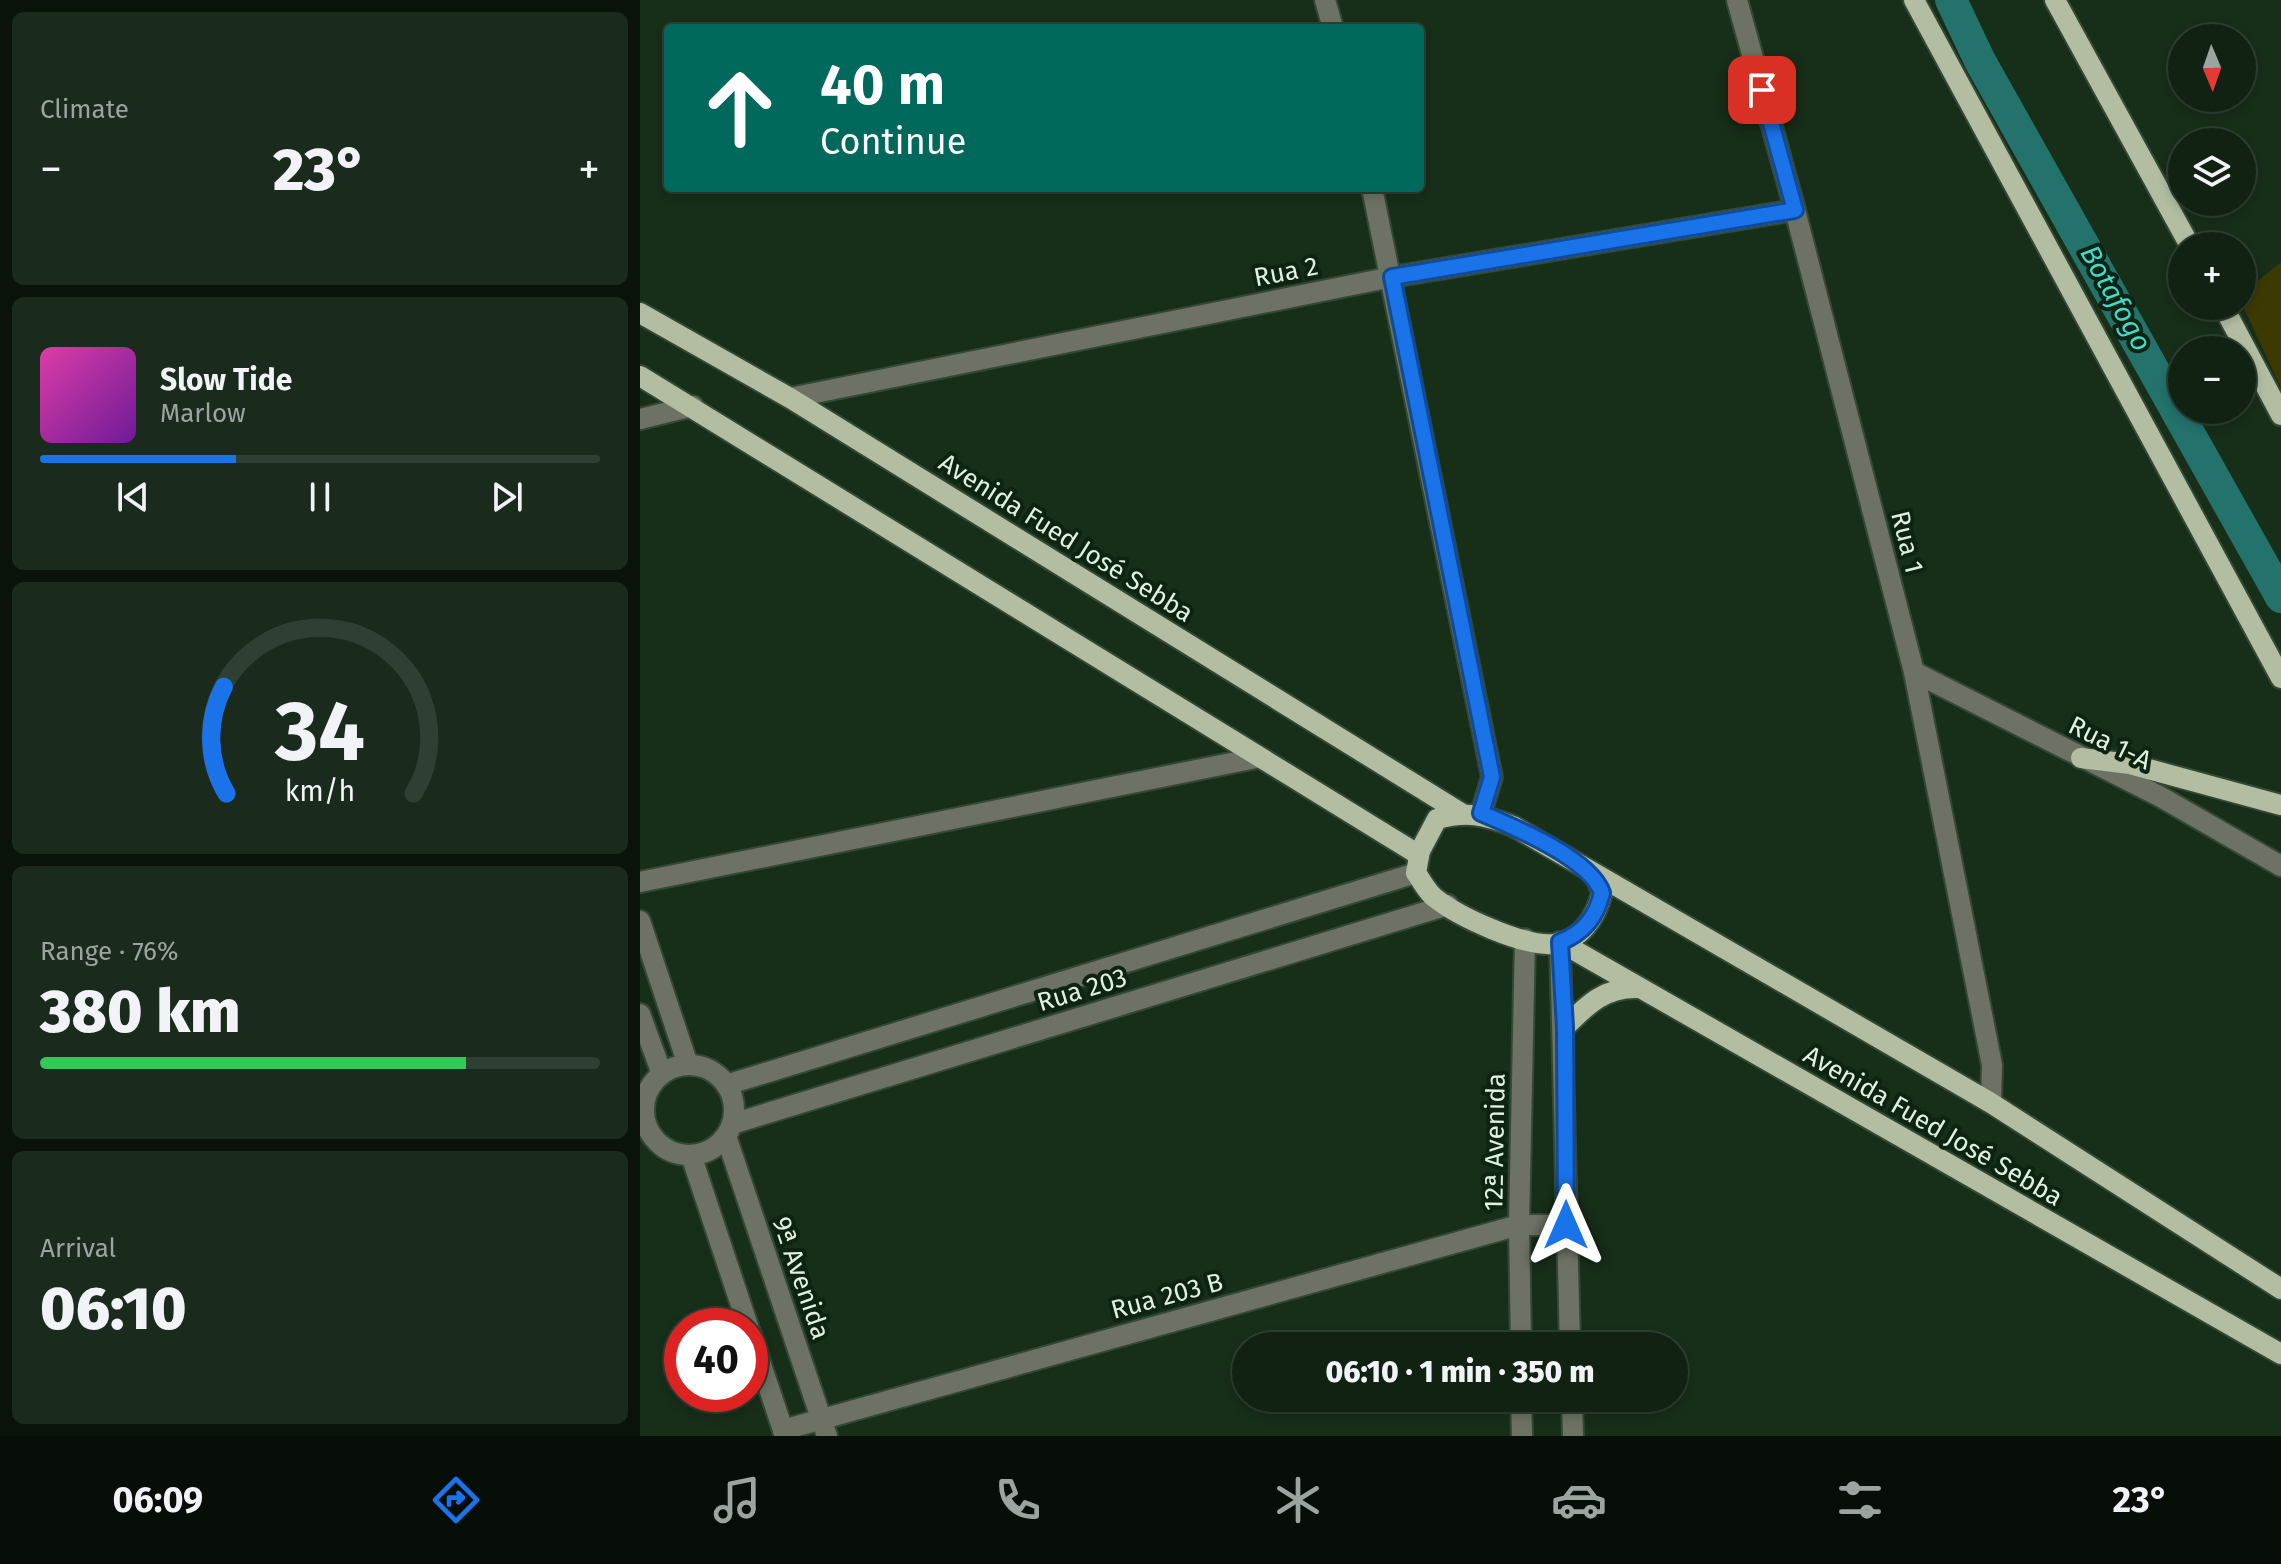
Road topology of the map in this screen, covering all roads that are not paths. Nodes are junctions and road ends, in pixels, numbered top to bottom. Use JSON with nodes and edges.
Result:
{"nodes":[{"id":1,"x":1325,"y":0,"type":"edge"},
{"id":2,"x":1737,"y":0,"type":"edge"},
{"id":3,"x":1914,"y":0,"type":"edge"},
{"id":4,"x":2055,"y":0,"type":"edge"},
{"id":5,"x":1332,"y":24,"type":"edge"},
{"id":6,"x":1373,"y":192,"type":"edge"},
{"id":7,"x":1795,"y":210,"type":"junction"},
{"id":8,"x":2182,"y":232,"type":"edge"},
{"id":9,"x":1392,"y":277,"type":"junction"},
{"id":10,"x":640,"y":313,"type":"edge"},
{"id":11,"x":2230,"y":320,"type":"edge"},
{"id":12,"x":640,"y":376,"type":"edge"},
{"id":13,"x":790,"y":398,"type":"junction"},
{"id":14,"x":693,"y":406,"type":"junction"},
{"id":15,"x":2281,"y":415,"type":"edge"},
{"id":16,"x":640,"y":419,"type":"edge"},
{"id":17,"x":1914,"y":672,"type":"junction"},
{"id":18,"x":2281,"y":678,"type":"edge"},
{"id":19,"x":1256,"y":758,"type":"junction"},
{"id":20,"x":2081,"y":758,"type":"junction"},
{"id":21,"x":2281,"y":805,"type":"edge"},
{"id":22,"x":1471,"y":813,"type":"junction"},
{"id":23,"x":1418,"y":864,"type":"junction"},
{"id":24,"x":2281,"y":866,"type":"edge"},
{"id":25,"x":1597,"y":879,"type":"junction"},
{"id":26,"x":640,"y":882,"type":"edge"},
{"id":27,"x":1448,"y":905,"type":"junction"},
{"id":28,"x":640,"y":921,"type":"edge"},
{"id":29,"x":1525,"y":939,"type":"junction"},
{"id":30,"x":1560,"y":942,"type":"junction"},
{"id":31,"x":1638,"y":988,"type":"junction"},
{"id":32,"x":640,"y":1014,"type":"edge"},
{"id":33,"x":1565,"y":1027,"type":"junction"},
{"id":34,"x":688,"y":1065,"type":"junction"},
{"id":35,"x":662,"y":1074,"type":"junction"},
{"id":36,"x":726,"y":1085,"type":"junction"},
{"id":37,"x":1991,"y":1103,"type":"junction"},
{"id":38,"x":642,"y":1110,"type":"edge"},
{"id":39,"x":729,"y":1130,"type":"junction"},
{"id":40,"x":663,"y":1146,"type":"junction"},
{"id":41,"x":640,"y":1154,"type":"edge"},
{"id":42,"x":691,"y":1155,"type":"junction"},
{"id":43,"x":1519,"y":1225,"type":"junction"},
{"id":44,"x":1566,"y":1225,"type":"junction"},
{"id":45,"x":2281,"y":1289,"type":"edge"},
{"id":46,"x":742,"y":1308,"type":"edge"},
{"id":47,"x":1521,"y":1332,"type":"edge"},
{"id":48,"x":1570,"y":1332,"type":"edge"},
{"id":49,"x":2281,"y":1354,"type":"edge"},
{"id":50,"x":768,"y":1385,"type":"edge"},
{"id":51,"x":1521,"y":1412,"type":"edge"},
{"id":52,"x":1572,"y":1412,"type":"edge"},
{"id":53,"x":824,"y":1427,"type":"edge"},
{"id":54,"x":784,"y":1433,"type":"edge"},
{"id":55,"x":1522,"y":1436,"type":"edge"},
{"id":56,"x":1573,"y":1436,"type":"edge"}],
"edges":[{"from":1,"to":5,"type":"street"},
{"from":2,"to":7,"type":"street","name":"Rua 1"},
{"from":3,"to":18,"type":"main road"},
{"from":4,"to":8,"type":"main road"},
{"from":6,"to":9,"type":"street"},
{"from":7,"to":9,"type":"street","name":"Rua 2"},
{"from":7,"to":17,"type":"street","name":"Rua 1"},
{"from":9,"to":13,"type":"street","name":"Rua 2"},
{"from":9,"to":22,"type":"street"},
{"from":10,"to":13,"type":"main road","name":"Avenida Fued José Sebba"},
{"from":11,"to":15,"type":"main road"},
{"from":12,"to":14,"type":"main road"},
{"from":13,"to":22,"type":"main road","name":"Avenida Fued José Sebba"},
{"from":14,"to":16,"type":"street"},
{"from":14,"to":19,"type":"main road"},
{"from":17,"to":20,"type":"street","name":"Rua 1-A"},
{"from":17,"to":37,"type":"street","name":"Rua 1"},
{"from":19,"to":23,"type":"main road"},
{"from":19,"to":26,"type":"street"},
{"from":20,"to":21,"type":"main road"},
{"from":20,"to":24,"type":"street","name":"Rua 1-A"},
{"from":22,"to":23,"type":"main road"},
{"from":22,"to":25,"type":"main road","name":"Avenida Fued José Sebba"},
{"from":23,"to":27,"type":"main road"},
{"from":23,"to":36,"type":"street","name":"Rua 203"},
{"from":25,"to":30,"type":"main road"},
{"from":25,"to":37,"type":"main road","name":"Avenida Fued José Sebba"},
{"from":27,"to":29,"type":"main road"},
{"from":27,"to":39,"type":"street","name":"Rua 203"},
{"from":28,"to":34,"type":"street"},
{"from":29,"to":30,"type":"main road"},
{"from":29,"to":43,"type":"street","name":"12ª Avenida"},
{"from":30,"to":31,"type":"main road","name":"Avenida Fued José Sebba"},
{"from":30,"to":33,"type":"street"},
{"from":31,"to":33,"type":"main road"},
{"from":31,"to":49,"type":"main road","name":"Avenida Fued José Sebba"},
{"from":32,"to":35,"type":"street"},
{"from":33,"to":44,"type":"street"},
{"from":34,"to":35,"type":"street"},
{"from":34,"to":36,"type":"street"},
{"from":35,"to":38,"type":"street"},
{"from":36,"to":39,"type":"street"},
{"from":37,"to":45,"type":"main road","name":"Avenida Fued José Sebba"},
{"from":38,"to":40,"type":"street"},
{"from":39,"to":42,"type":"street"},
{"from":39,"to":53,"type":"street","name":"9ª Avenida"},
{"from":40,"to":41,"type":"street"},
{"from":40,"to":42,"type":"street"},
{"from":42,"to":46,"type":"street"},
{"from":43,"to":44,"type":"street","name":"Rua 203 B"},
{"from":43,"to":47,"type":"street","name":"12ª Avenida"},
{"from":43,"to":53,"type":"street","name":"Rua 203 B"},
{"from":44,"to":48,"type":"street"},
{"from":50,"to":54,"type":"street"},
{"from":51,"to":55,"type":"street"},
{"from":52,"to":56,"type":"street"},
{"from":53,"to":54,"type":"street","name":"Rua 203 B"}]}
